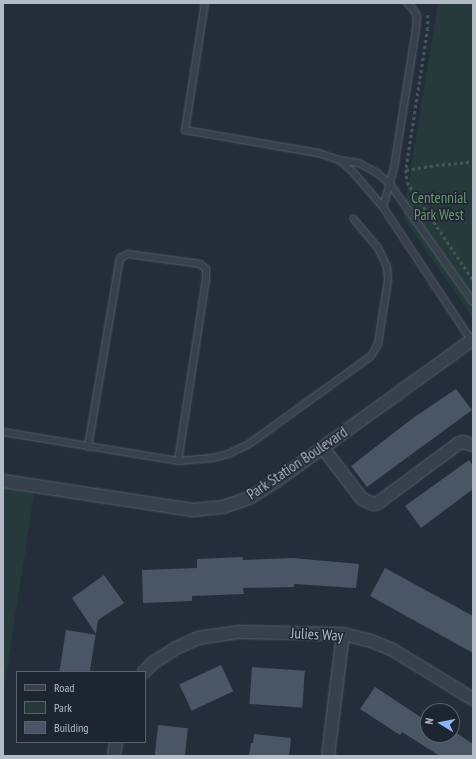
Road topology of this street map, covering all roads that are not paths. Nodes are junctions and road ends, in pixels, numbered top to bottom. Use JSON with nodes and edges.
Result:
{"nodes":[{"id":1,"x":205,"y":3,"type":"edge"},
{"id":2,"x":407,"y":3,"type":"edge"},
{"id":3,"x":339,"y":160,"type":"junction"},
{"id":4,"x":390,"y":184,"type":"junction"},
{"id":5,"x":383,"y":207,"type":"junction"},
{"id":6,"x":354,"y":219,"type":"dead end"},
{"id":7,"x":473,"y":302,"type":"edge"},
{"id":8,"x":472,"y":341,"type":"edge"},
{"id":9,"x":3,"y":432,"type":"edge"},
{"id":10,"x":473,"y":445,"type":"edge"},
{"id":11,"x":88,"y":446,"type":"junction"},
{"id":12,"x":323,"y":448,"type":"junction"},
{"id":13,"x":178,"y":461,"type":"junction"},
{"id":14,"x":3,"y":481,"type":"edge"},
{"id":15,"x":343,"y":634,"type":"junction"},
{"id":16,"x":148,"y":668,"type":"edge"},
{"id":17,"x":473,"y":699,"type":"edge"},
{"id":18,"x":116,"y":743,"type":"edge"},
{"id":19,"x":114,"y":756,"type":"edge"},
{"id":20,"x":328,"y":756,"type":"edge"}],
"edges":[{"from":1,"to":3,"type":"lane"},
{"from":2,"to":4,"type":"lane"},
{"from":3,"to":4,"type":"lane"},
{"from":3,"to":5,"type":"lane"},
{"from":4,"to":5,"type":"lane"},
{"from":4,"to":7,"type":"lane"},
{"from":5,"to":8,"type":"lane"},
{"from":6,"to":13,"type":"lane"},
{"from":8,"to":12,"type":"street","name":"Park Station Boulevard"},
{"from":9,"to":11,"type":"lane"},
{"from":10,"to":12,"type":"street"},
{"from":11,"to":13,"type":"lane"},
{"from":11,"to":13,"type":"lane"},
{"from":12,"to":14,"type":"street","name":"Park Station Boulevard"},
{"from":15,"to":16,"type":"street","name":"Julies Way"},
{"from":15,"to":17,"type":"street","name":"Julies Way"},
{"from":15,"to":20,"type":"street"},
{"from":18,"to":19,"type":"street"}]}
